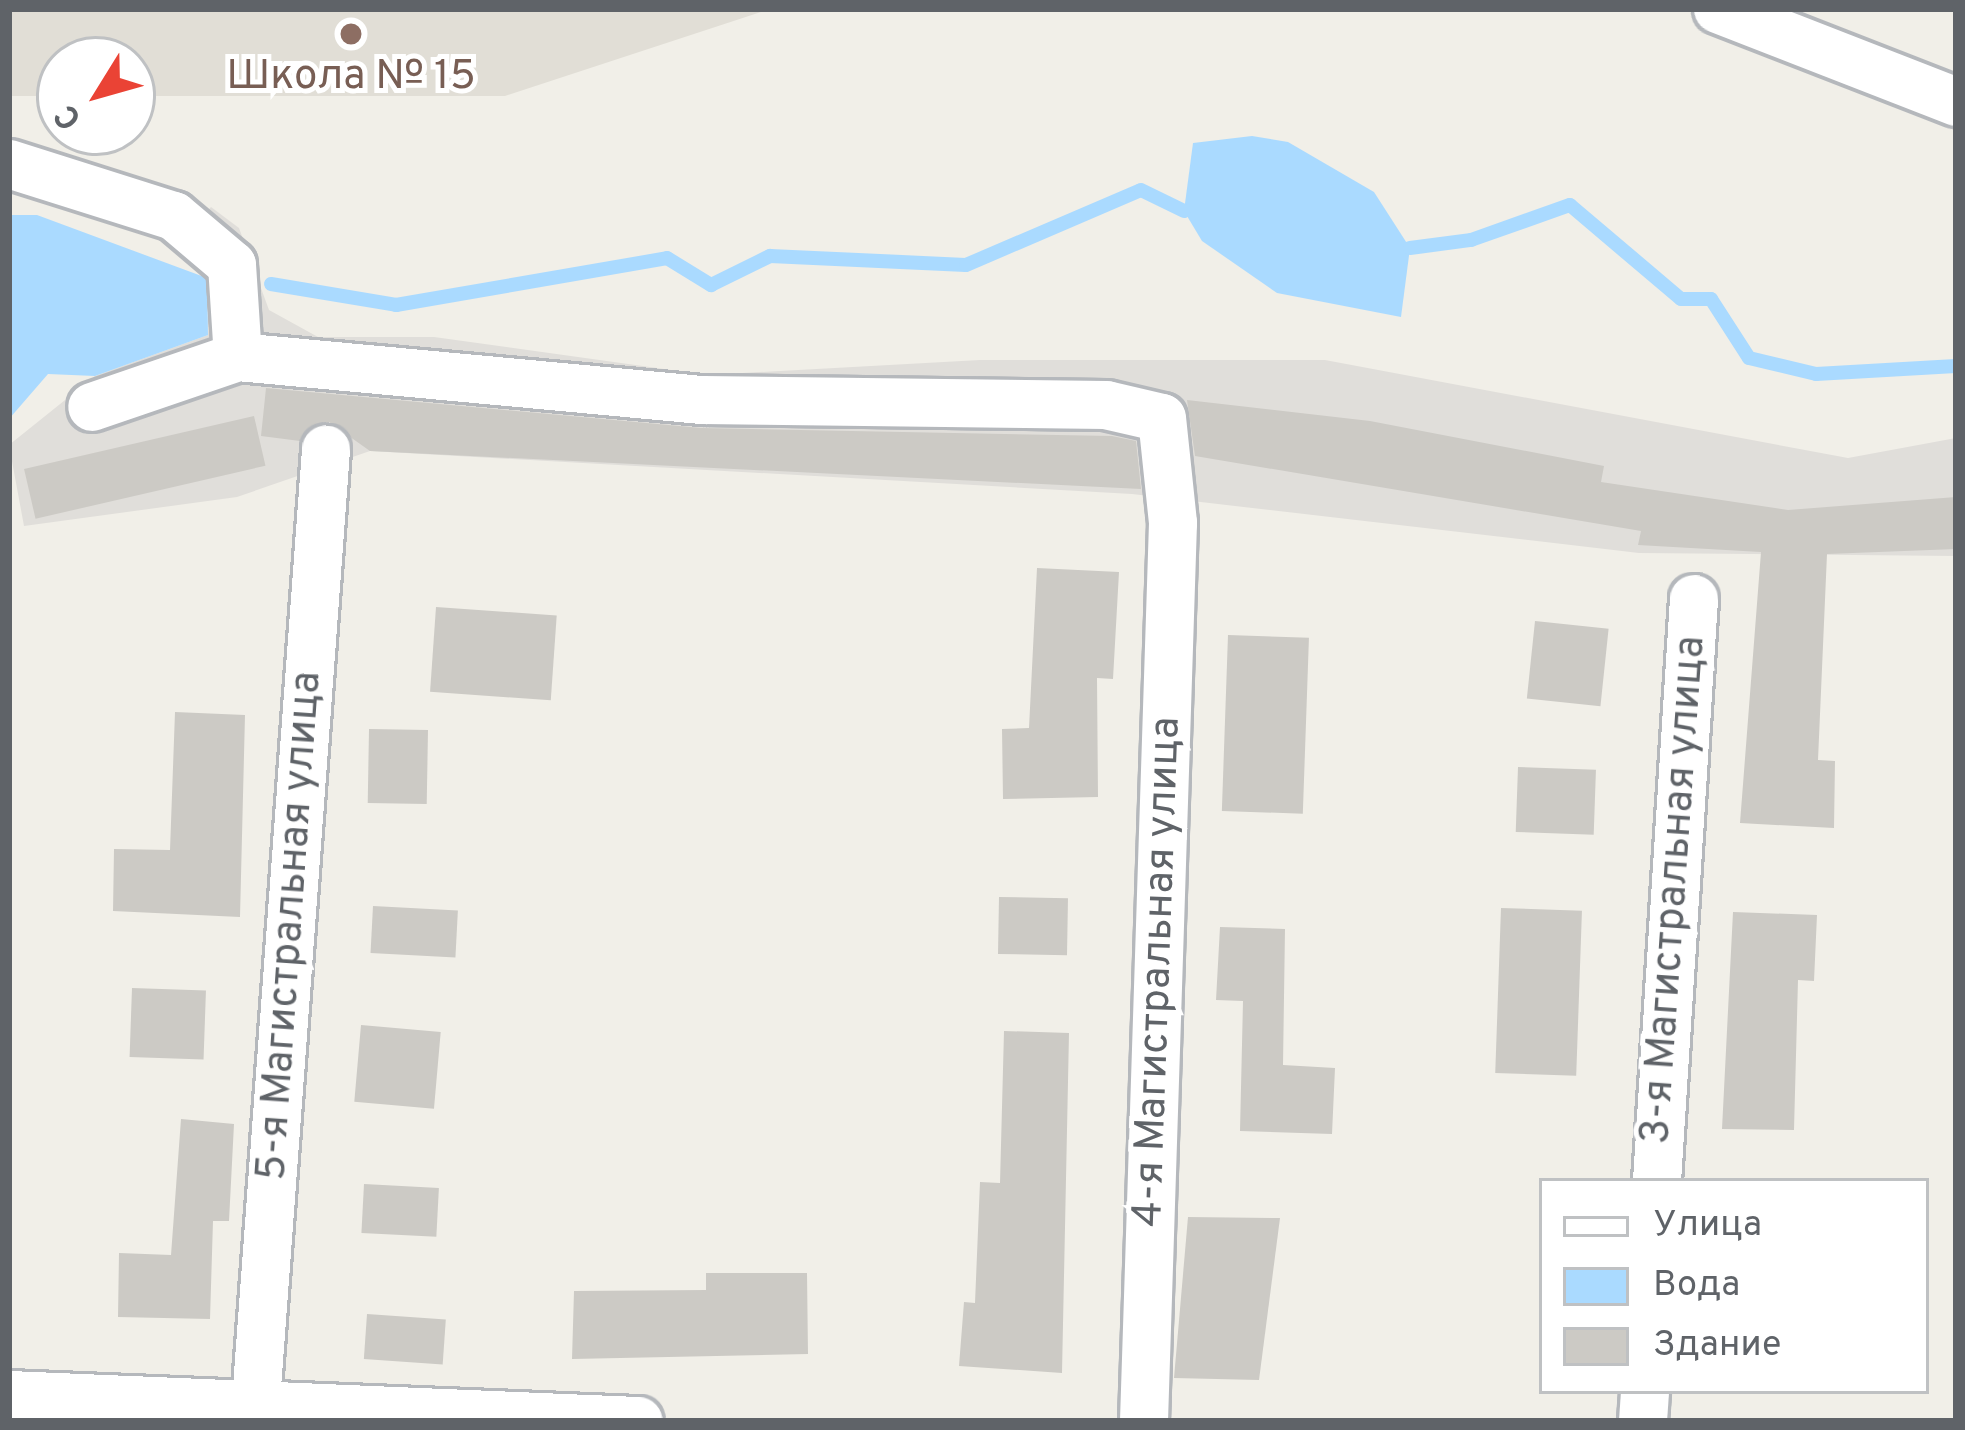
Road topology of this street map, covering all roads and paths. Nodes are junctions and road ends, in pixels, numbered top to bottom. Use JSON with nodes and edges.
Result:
{"nodes":[{"id":1,"x":1718,"y":9,"type":"edge"},
{"id":2,"x":1956,"y":102,"type":"edge"},
{"id":3,"x":9,"y":164,"type":"edge"},
{"id":4,"x":238,"y":358,"type":"junction"},
{"id":5,"x":92,"y":407,"type":"dead end"},
{"id":6,"x":326,"y":450,"type":"dead end"},
{"id":7,"x":1694,"y":599,"type":"dead end"},
{"id":8,"x":1657,"y":1178,"type":"edge"},
{"id":9,"x":9,"y":1395,"type":"edge"},
{"id":10,"x":256,"y":1401,"type":"junction"},
{"id":11,"x":638,"y":1421,"type":"edge"},
{"id":12,"x":1144,"y":1421,"type":"edge"}],
"edges":[{"from":1,"to":2,"type":"street"},
{"from":3,"to":4,"type":"street"},
{"from":4,"to":5,"type":"street"},
{"from":4,"to":12,"type":"street","name":"4-я Магистральная улица"},
{"from":6,"to":10,"type":"street","name":"5-я Магистральная улица"},
{"from":7,"to":8,"type":"street","name":"3-я Магистральная улица"},
{"from":9,"to":10,"type":"street"},
{"from":10,"to":11,"type":"street"}]}
